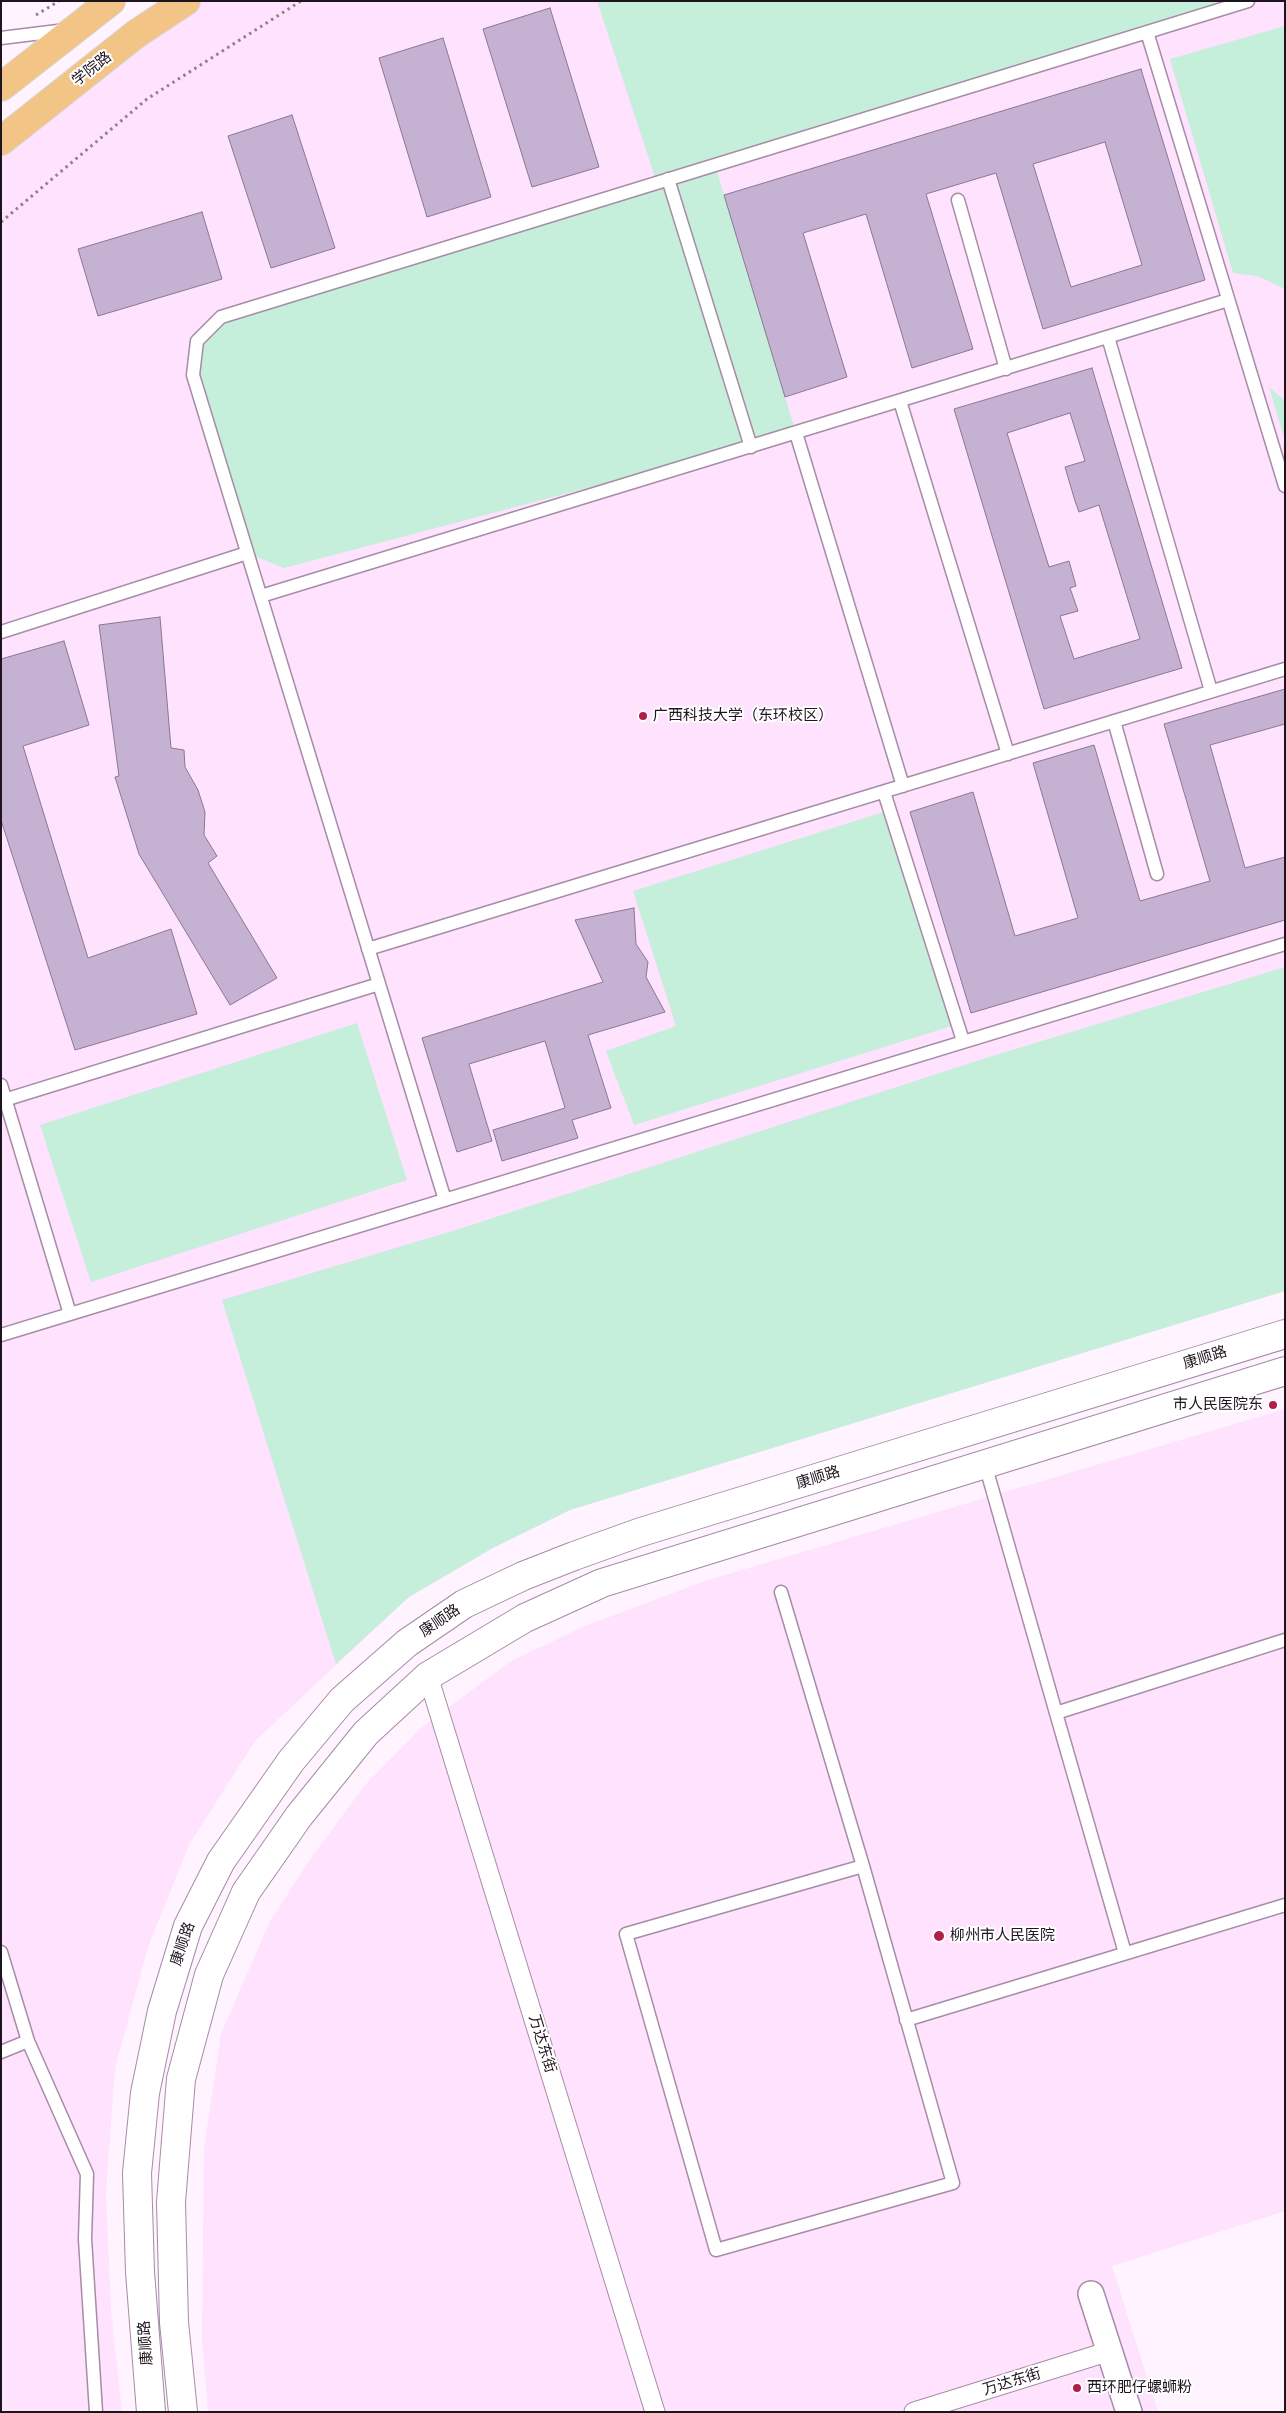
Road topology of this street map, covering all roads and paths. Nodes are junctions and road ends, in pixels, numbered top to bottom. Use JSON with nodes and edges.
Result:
{"nodes":[{"id":1,"x":111,"y":1,"type":"edge"},
{"id":2,"x":186,"y":1,"type":"edge"},
{"id":3,"x":301,"y":1,"type":"edge"},
{"id":4,"x":1248,"y":1,"type":"edge"},
{"id":5,"x":76,"y":29,"type":"junction"},
{"id":6,"x":1147,"y":32,"type":"junction"},
{"id":7,"x":1,"y":38,"type":"edge"},
{"id":8,"x":1,"y":87,"type":"edge"},
{"id":9,"x":1,"y":141,"type":"edge"},
{"id":10,"x":668,"y":179,"type":"junction"},
{"id":11,"x":958,"y":200,"type":"dead end"},
{"id":12,"x":1,"y":222,"type":"edge"},
{"id":13,"x":1228,"y":300,"type":"junction"},
{"id":14,"x":1108,"y":337,"type":"junction"},
{"id":15,"x":1006,"y":368,"type":"junction"},
{"id":16,"x":900,"y":401,"type":"junction"},
{"id":17,"x":796,"y":433,"type":"junction"},
{"id":18,"x":750,"y":447,"type":"junction"},
{"id":19,"x":1285,"y":486,"type":"edge"},
{"id":20,"x":247,"y":553,"type":"junction"},
{"id":21,"x":260,"y":596,"type":"junction"},
{"id":22,"x":1,"y":632,"type":"edge"},
{"id":23,"x":1285,"y":669,"type":"edge"},
{"id":24,"x":1211,"y":692,"type":"junction"},
{"id":25,"x":1114,"y":721,"type":"junction"},
{"id":26,"x":1008,"y":754,"type":"junction"},
{"id":27,"x":903,"y":786,"type":"junction"},
{"id":28,"x":884,"y":792,"type":"junction"},
{"id":29,"x":1157,"y":874,"type":"dead end"},
{"id":30,"x":1285,"y":944,"type":"edge"},
{"id":31,"x":368,"y":950,"type":"junction"},
{"id":32,"x":379,"y":984,"type":"junction"},
{"id":33,"x":963,"y":1041,"type":"junction"},
{"id":34,"x":1,"y":1085,"type":"edge"},
{"id":35,"x":3,"y":1100,"type":"edge"},
{"id":36,"x":445,"y":1200,"type":"junction"},
{"id":37,"x":70,"y":1314,"type":"junction"},
{"id":38,"x":1285,"y":1334,"type":"edge"},
{"id":39,"x":1,"y":1336,"type":"edge"},
{"id":40,"x":1285,"y":1371,"type":"edge"},
{"id":41,"x":985,"y":1464,"type":"junction"},
{"id":42,"x":781,"y":1592,"type":"dead end"},
{"id":43,"x":1285,"y":1640,"type":"edge"},
{"id":44,"x":428,"y":1676,"type":"junction"},
{"id":45,"x":1056,"y":1713,"type":"junction"},
{"id":46,"x":863,"y":1866,"type":"junction"},
{"id":47,"x":1285,"y":1905,"type":"edge"},
{"id":48,"x":1,"y":1952,"type":"edge"},
{"id":49,"x":1124,"y":1952,"type":"junction"},
{"id":50,"x":906,"y":2020,"type":"junction"},
{"id":51,"x":28,"y":2041,"type":"junction"},
{"id":52,"x":1,"y":2052,"type":"edge"},
{"id":53,"x":1091,"y":2294,"type":"dead end"},
{"id":54,"x":1110,"y":2351,"type":"junction"},
{"id":55,"x":96,"y":2412,"type":"edge"},
{"id":56,"x":151,"y":2412,"type":"edge"},
{"id":57,"x":183,"y":2412,"type":"edge"},
{"id":58,"x":655,"y":2412,"type":"edge"},
{"id":59,"x":914,"y":2412,"type":"edge"},
{"id":60,"x":1129,"y":2412,"type":"edge"}],
"edges":[{"from":1,"to":5,"type":"main road"},
{"from":2,"to":9,"type":"main road","name":"学院路"},
{"from":3,"to":12,"type":"path"},
{"from":4,"to":6,"type":"lane"},
{"from":5,"to":7,"type":"lane"},
{"from":5,"to":8,"type":"main road"},
{"from":6,"to":10,"type":"lane"},
{"from":6,"to":13,"type":"lane"},
{"from":10,"to":18,"type":"lane"},
{"from":10,"to":20,"type":"lane"},
{"from":11,"to":15,"type":"lane"},
{"from":13,"to":14,"type":"lane"},
{"from":13,"to":19,"type":"lane"},
{"from":14,"to":15,"type":"lane"},
{"from":14,"to":24,"type":"lane"},
{"from":15,"to":16,"type":"lane"},
{"from":16,"to":17,"type":"lane"},
{"from":16,"to":26,"type":"lane"},
{"from":17,"to":18,"type":"lane"},
{"from":17,"to":27,"type":"lane"},
{"from":18,"to":21,"type":"lane"},
{"from":20,"to":21,"type":"lane"},
{"from":20,"to":22,"type":"lane"},
{"from":21,"to":31,"type":"lane"},
{"from":23,"to":24,"type":"lane"},
{"from":24,"to":25,"type":"lane"},
{"from":25,"to":26,"type":"lane"},
{"from":25,"to":29,"type":"lane"},
{"from":26,"to":27,"type":"lane"},
{"from":27,"to":28,"type":"lane"},
{"from":28,"to":31,"type":"lane"},
{"from":28,"to":33,"type":"lane"},
{"from":30,"to":33,"type":"lane"},
{"from":31,"to":32,"type":"lane"},
{"from":32,"to":35,"type":"lane"},
{"from":32,"to":36,"type":"lane"},
{"from":33,"to":36,"type":"lane"},
{"from":34,"to":35,"type":"lane"},
{"from":35,"to":37,"type":"lane"},
{"from":36,"to":37,"type":"lane"},
{"from":37,"to":39,"type":"lane"},
{"from":38,"to":56,"type":"main road","name":"康顺路"},
{"from":40,"to":41,"type":"main road","name":"康顺路"},
{"from":41,"to":44,"type":"main road","name":"康顺路"},
{"from":41,"to":45,"type":"lane"},
{"from":42,"to":46,"type":"lane"},
{"from":43,"to":45,"type":"lane"},
{"from":44,"to":57,"type":"main road","name":"康顺路"},
{"from":44,"to":58,"type":"street","name":"万达东街"},
{"from":45,"to":49,"type":"lane"},
{"from":46,"to":50,"type":"lane"},
{"from":46,"to":50,"type":"lane"},
{"from":47,"to":49,"type":"lane"},
{"from":48,"to":51,"type":"lane"},
{"from":49,"to":50,"type":"lane"},
{"from":51,"to":52,"type":"lane"},
{"from":51,"to":55,"type":"lane"},
{"from":53,"to":54,"type":"street"},
{"from":54,"to":59,"type":"street","name":"万达东街"},
{"from":54,"to":60,"type":"street"}]}
